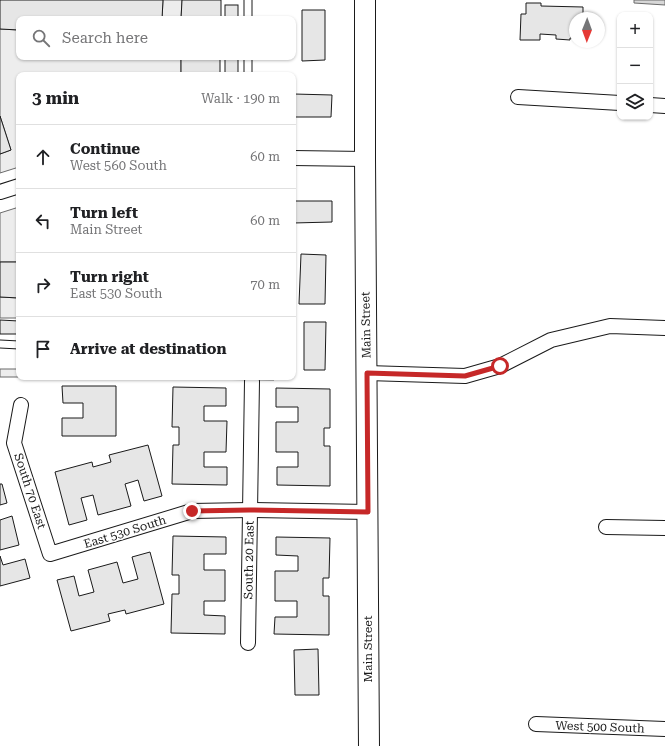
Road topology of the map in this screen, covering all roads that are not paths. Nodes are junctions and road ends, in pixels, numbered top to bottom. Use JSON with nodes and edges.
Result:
{"nodes":[{"id":1,"x":248,"y":0,"type":"edge"},
{"id":2,"x":365,"y":0,"type":"edge"},
{"id":3,"x":248,"y":16,"type":"edge"},
{"id":4,"x":248,"y":60,"type":"edge"},
{"id":5,"x":248,"y":72,"type":"edge"},
{"id":6,"x":518,"y":97,"type":"dead end"},
{"id":7,"x":617,"y":103,"type":"edge"},
{"id":8,"x":653,"y":105,"type":"edge"},
{"id":9,"x":665,"y":106,"type":"edge"},
{"id":10,"x":296,"y":158,"type":"edge"},
{"id":11,"x":365,"y":159,"type":"junction"},
{"id":12,"x":16,"y":187,"type":"edge"},
{"id":13,"x":0,"y":192,"type":"edge"},
{"id":14,"x":665,"y":328,"type":"edge"},
{"id":15,"x":0,"y":344,"type":"edge"},
{"id":16,"x":16,"y":345,"type":"edge"},
{"id":17,"x":367,"y":373,"type":"junction"},
{"id":18,"x":252,"y":381,"type":"dead end"},
{"id":19,"x":21,"y":405,"type":"dead end"},
{"id":20,"x":249,"y":510,"type":"junction"},
{"id":21,"x":368,"y":512,"type":"junction"},
{"id":22,"x":606,"y":527,"type":"dead end"},
{"id":23,"x":665,"y":528,"type":"edge"},
{"id":24,"x":50,"y":554,"type":"joint"},
{"id":25,"x":248,"y":643,"type":"dead end"},
{"id":26,"x":536,"y":724,"type":"dead end"},
{"id":27,"x":665,"y":729,"type":"edge"},
{"id":28,"x":369,"y":746,"type":"edge"}],
"edges":[{"from":1,"to":3,"type":"lane"},
{"from":2,"to":11,"type":"street","name":"Main Street"},
{"from":4,"to":5,"type":"lane"},
{"from":6,"to":7,"type":"street"},
{"from":8,"to":9,"type":"street"},
{"from":10,"to":11,"type":"street"},
{"from":11,"to":17,"type":"street","name":"Main Street"},
{"from":12,"to":13,"type":"street"},
{"from":14,"to":17,"type":"street"},
{"from":15,"to":16,"type":"lane"},
{"from":17,"to":21,"type":"street","name":"Main Street"},
{"from":18,"to":20,"type":"street","name":"South 20 East"},
{"from":19,"to":24,"type":"street","name":"South 70 East"},
{"from":20,"to":21,"type":"street","name":"East 530 South"},
{"from":20,"to":24,"type":"street","name":"East 530 South"},
{"from":20,"to":25,"type":"street","name":"South 20 East"},
{"from":21,"to":28,"type":"street","name":"Main Street"},
{"from":22,"to":23,"type":"street"},
{"from":26,"to":27,"type":"street","name":"West 500 South"}]}
